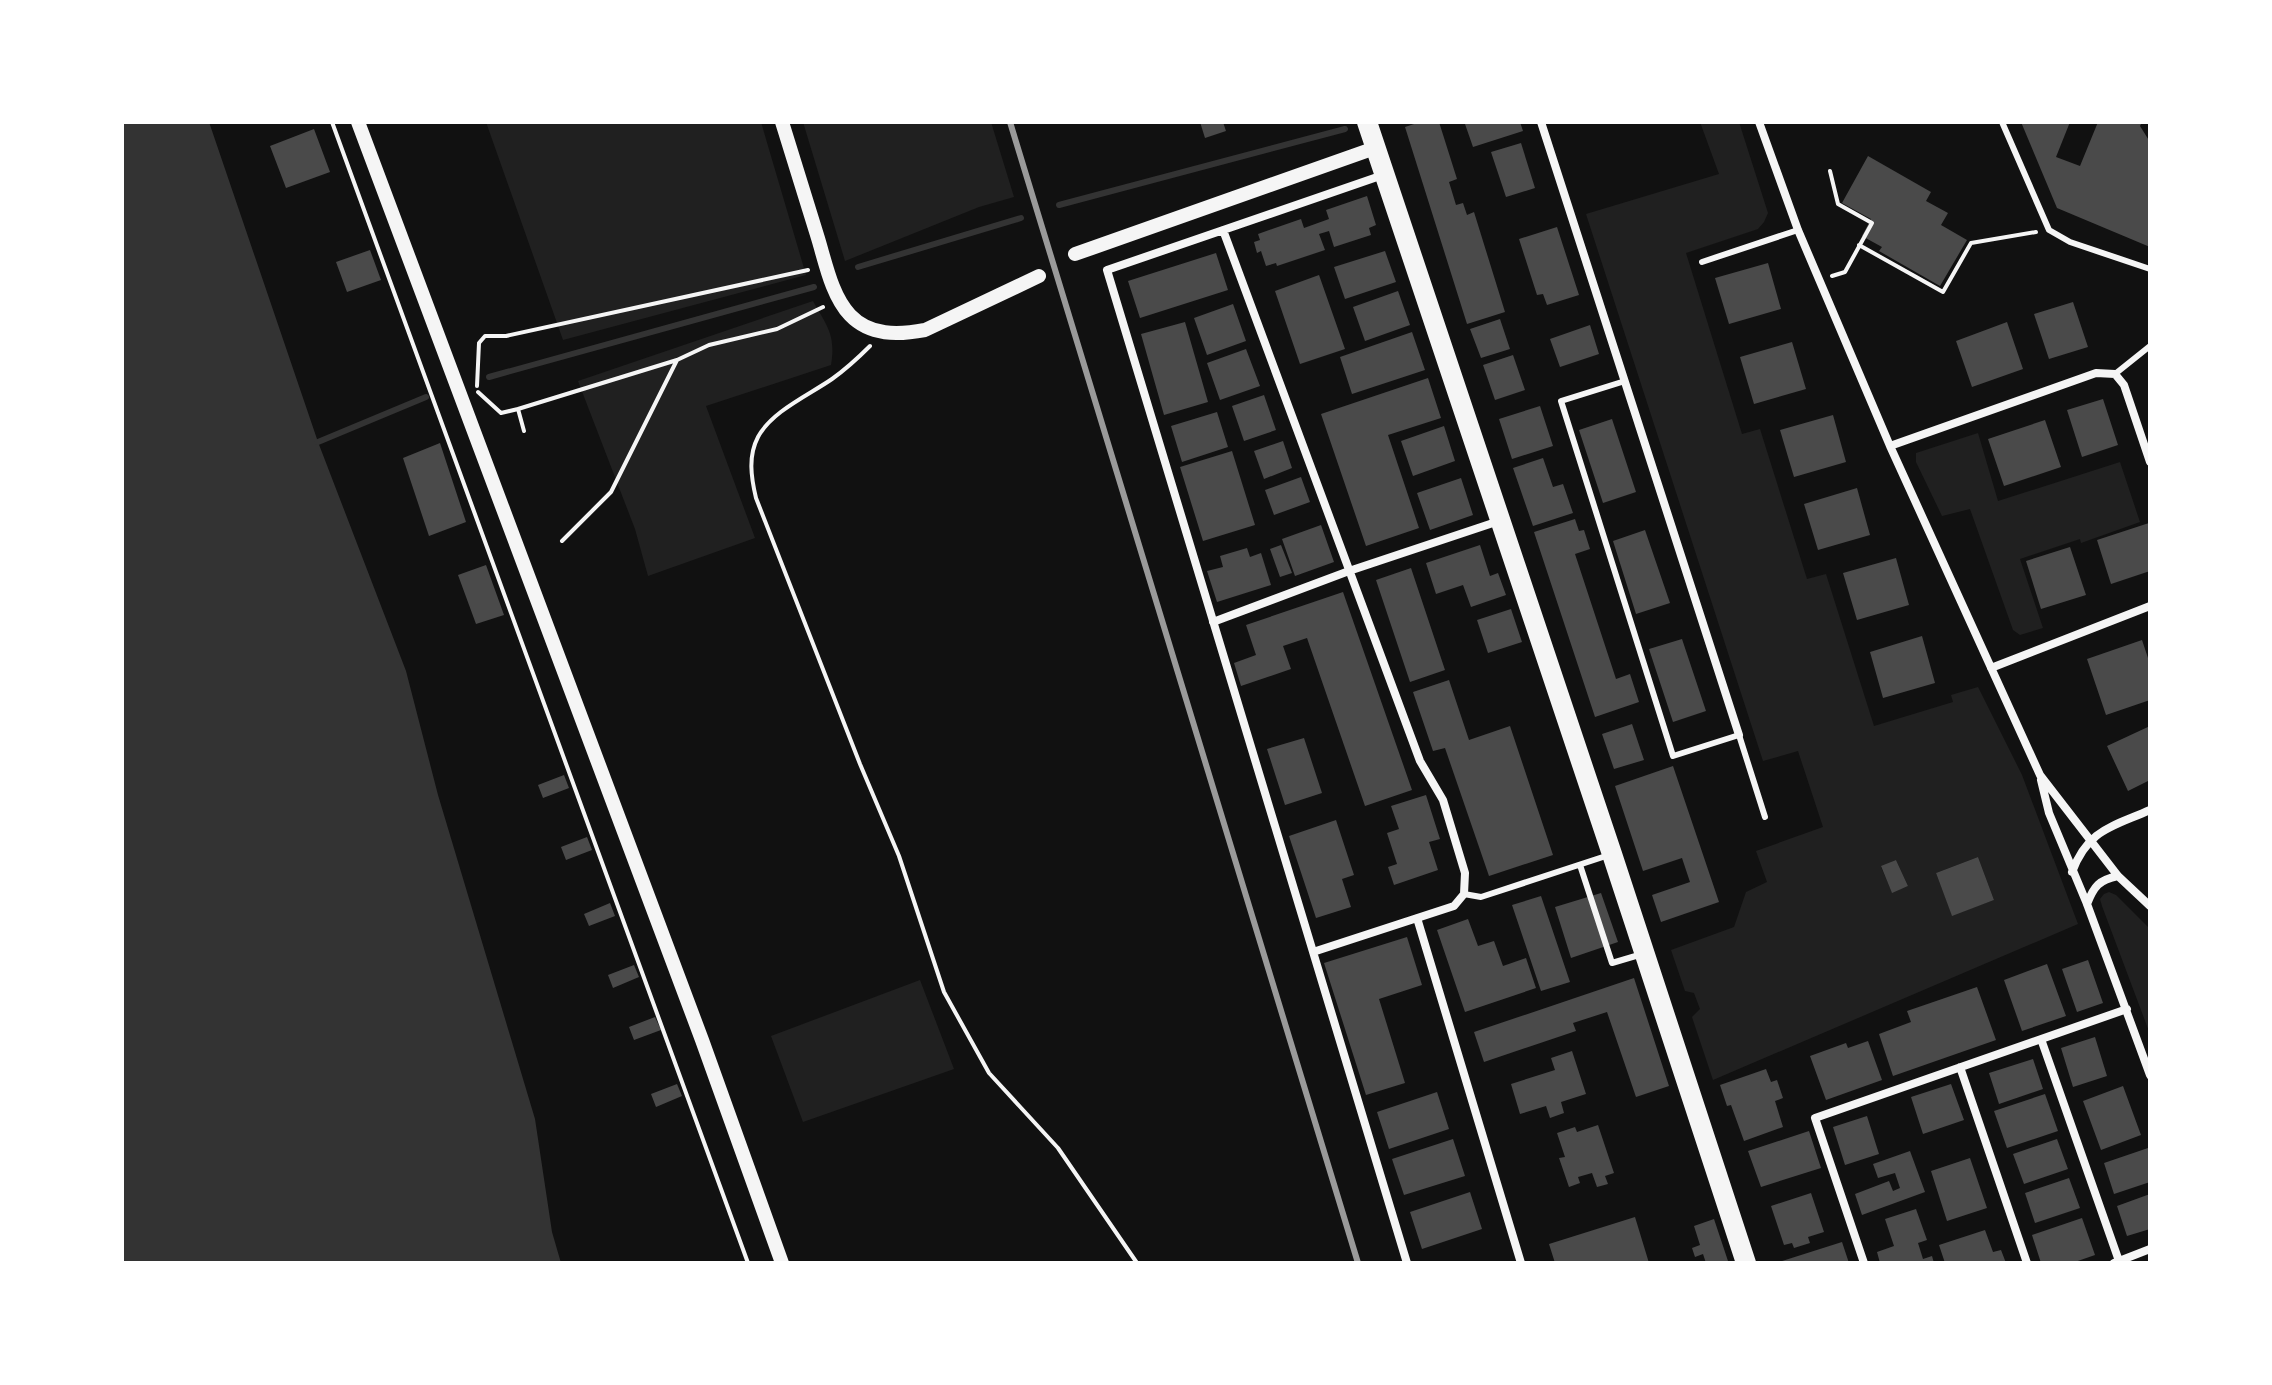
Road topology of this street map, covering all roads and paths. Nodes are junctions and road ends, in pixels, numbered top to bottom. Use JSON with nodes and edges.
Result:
{"nodes":[{"id":1,"x":332,"y":122,"type":"edge"},
{"id":2,"x":358,"y":122,"type":"edge"},
{"id":3,"x":782,"y":122,"type":"edge"},
{"id":4,"x":1367,"y":122,"type":"edge"},
{"id":5,"x":1541,"y":122,"type":"edge"},
{"id":6,"x":1759,"y":122,"type":"edge"},
{"id":7,"x":2002,"y":122,"type":"edge"},
{"id":8,"x":1375,"y":148,"type":"junction"},
{"id":9,"x":1830,"y":171,"type":"dead end"},
{"id":10,"x":1384,"y":175,"type":"junction"},
{"id":11,"x":1223,"y":230,"type":"junction"},
{"id":12,"x":1798,"y":230,"type":"junction"},
{"id":13,"x":2049,"y":230,"type":"junction"},
{"id":14,"x":1859,"y":245,"type":"junction"},
{"id":15,"x":1079,"y":254,"type":"dead end"},
{"id":16,"x":1702,"y":262,"type":"dead end"},
{"id":17,"x":826,"y":266,"type":"junction"},
{"id":18,"x":2150,"y":269,"type":"edge"},
{"id":19,"x":1036,"y":275,"type":"dead end"},
{"id":20,"x":1819,"y":280,"type":"junction"},
{"id":21,"x":840,"y":300,"type":"junction"},
{"id":22,"x":884,"y":334,"type":"junction"},
{"id":23,"x":2150,"y":346,"type":"edge"},
{"id":24,"x":677,"y":360,"type":"junction"},
{"id":25,"x":2115,"y":374,"type":"junction"},
{"id":26,"x":1625,"y":381,"type":"junction"},
{"id":27,"x":476,"y":391,"type":"junction"},
{"id":28,"x":459,"y":396,"type":"junction"},
{"id":29,"x":518,"y":409,"type":"junction"},
{"id":30,"x":524,"y":431,"type":"dead end"},
{"id":31,"x":1890,"y":446,"type":"junction"},
{"id":32,"x":2150,"y":462,"type":"edge"},
{"id":33,"x":1501,"y":521,"type":"junction"},
{"id":34,"x":562,"y":541,"type":"dead end"},
{"id":35,"x":1349,"y":571,"type":"junction"},
{"id":36,"x":2150,"y":606,"type":"edge"},
{"id":37,"x":1213,"y":622,"type":"junction"},
{"id":38,"x":1991,"y":668,"type":"junction"},
{"id":39,"x":1739,"y":735,"type":"junction"},
{"id":40,"x":2040,"y":775,"type":"junction"},
{"id":41,"x":2150,"y":810,"type":"edge"},
{"id":42,"x":1765,"y":817,"type":"dead end"},
{"id":43,"x":2088,"y":840,"type":"junction"},
{"id":44,"x":1612,"y":854,"type":"junction"},
{"id":45,"x":1580,"y":865,"type":"junction"},
{"id":46,"x":2072,"y":872,"type":"junction"},
{"id":47,"x":2118,"y":876,"type":"junction"},
{"id":48,"x":1464,"y":894,"type":"junction"},
{"id":49,"x":2087,"y":904,"type":"junction"},
{"id":50,"x":2150,"y":906,"type":"edge"},
{"id":51,"x":1417,"y":918,"type":"junction"},
{"id":52,"x":1313,"y":952,"type":"junction"},
{"id":53,"x":1645,"y":953,"type":"junction"},
{"id":54,"x":2127,"y":1009,"type":"junction"},
{"id":55,"x":2041,"y":1039,"type":"junction"},
{"id":56,"x":1960,"y":1067,"type":"junction"},
{"id":57,"x":2150,"y":1075,"type":"edge"},
{"id":58,"x":2150,"y":1249,"type":"edge"},
{"id":59,"x":2116,"y":1262,"type":"edge"},
{"id":60,"x":748,"y":1263,"type":"edge"},
{"id":61,"x":782,"y":1263,"type":"edge"},
{"id":62,"x":1137,"y":1263,"type":"edge"},
{"id":63,"x":1407,"y":1263,"type":"edge"},
{"id":64,"x":1521,"y":1263,"type":"edge"},
{"id":65,"x":1746,"y":1263,"type":"edge"},
{"id":66,"x":1864,"y":1263,"type":"edge"},
{"id":67,"x":2027,"y":1263,"type":"edge"}],
"edges":[{"from":1,"to":60,"type":"path"},
{"from":2,"to":28,"type":"street"},
{"from":3,"to":17,"type":"street"},
{"from":4,"to":8,"type":"main road"},
{"from":5,"to":26,"type":"street"},
{"from":6,"to":12,"type":"street"},
{"from":7,"to":13,"type":"lane"},
{"from":8,"to":10,"type":"main road"},
{"from":8,"to":15,"type":"street"},
{"from":9,"to":14,"type":"path"},
{"from":10,"to":11,"type":"street"},
{"from":10,"to":33,"type":"main road"},
{"from":11,"to":35,"type":"street"},
{"from":11,"to":37,"type":"street"},
{"from":12,"to":16,"type":"lane"},
{"from":12,"to":20,"type":"street"},
{"from":13,"to":14,"type":"path"},
{"from":13,"to":18,"type":"lane"},
{"from":14,"to":20,"type":"path"},
{"from":17,"to":21,"type":"street"},
{"from":17,"to":27,"type":"path"},
{"from":19,"to":22,"type":"street"},
{"from":20,"to":31,"type":"street"},
{"from":21,"to":22,"type":"street"},
{"from":21,"to":24,"type":"path"},
{"from":22,"to":62,"type":"path"},
{"from":23,"to":25,"type":"lane"},
{"from":24,"to":29,"type":"path"},
{"from":24,"to":34,"type":"path"},
{"from":25,"to":31,"type":"street"},
{"from":25,"to":32,"type":"street"},
{"from":26,"to":39,"type":"street"},
{"from":26,"to":39,"type":"lane"},
{"from":27,"to":28,"type":"path"},
{"from":27,"to":29,"type":"path"},
{"from":28,"to":61,"type":"street"},
{"from":29,"to":30,"type":"path"},
{"from":31,"to":38,"type":"street"},
{"from":33,"to":35,"type":"street"},
{"from":33,"to":44,"type":"main road"},
{"from":35,"to":37,"type":"street"},
{"from":35,"to":48,"type":"street"},
{"from":36,"to":38,"type":"street"},
{"from":37,"to":52,"type":"street"},
{"from":38,"to":40,"type":"street"},
{"from":39,"to":42,"type":"lane"},
{"from":40,"to":43,"type":"street"},
{"from":40,"to":46,"type":"street"},
{"from":41,"to":43,"type":"street"},
{"from":43,"to":46,"type":"street"},
{"from":43,"to":47,"type":"street"},
{"from":44,"to":45,"type":"lane"},
{"from":44,"to":53,"type":"main road"},
{"from":45,"to":48,"type":"lane"},
{"from":45,"to":53,"type":"lane"},
{"from":46,"to":49,"type":"street"},
{"from":47,"to":49,"type":"street"},
{"from":47,"to":50,"type":"street"},
{"from":48,"to":51,"type":"street"},
{"from":49,"to":54,"type":"street"},
{"from":51,"to":52,"type":"street"},
{"from":51,"to":64,"type":"street"},
{"from":52,"to":63,"type":"street"},
{"from":53,"to":65,"type":"main road"},
{"from":54,"to":55,"type":"street"},
{"from":54,"to":57,"type":"street"},
{"from":55,"to":56,"type":"street"},
{"from":55,"to":59,"type":"street"},
{"from":56,"to":66,"type":"street"},
{"from":56,"to":67,"type":"street"},
{"from":58,"to":59,"type":"street"}]}
